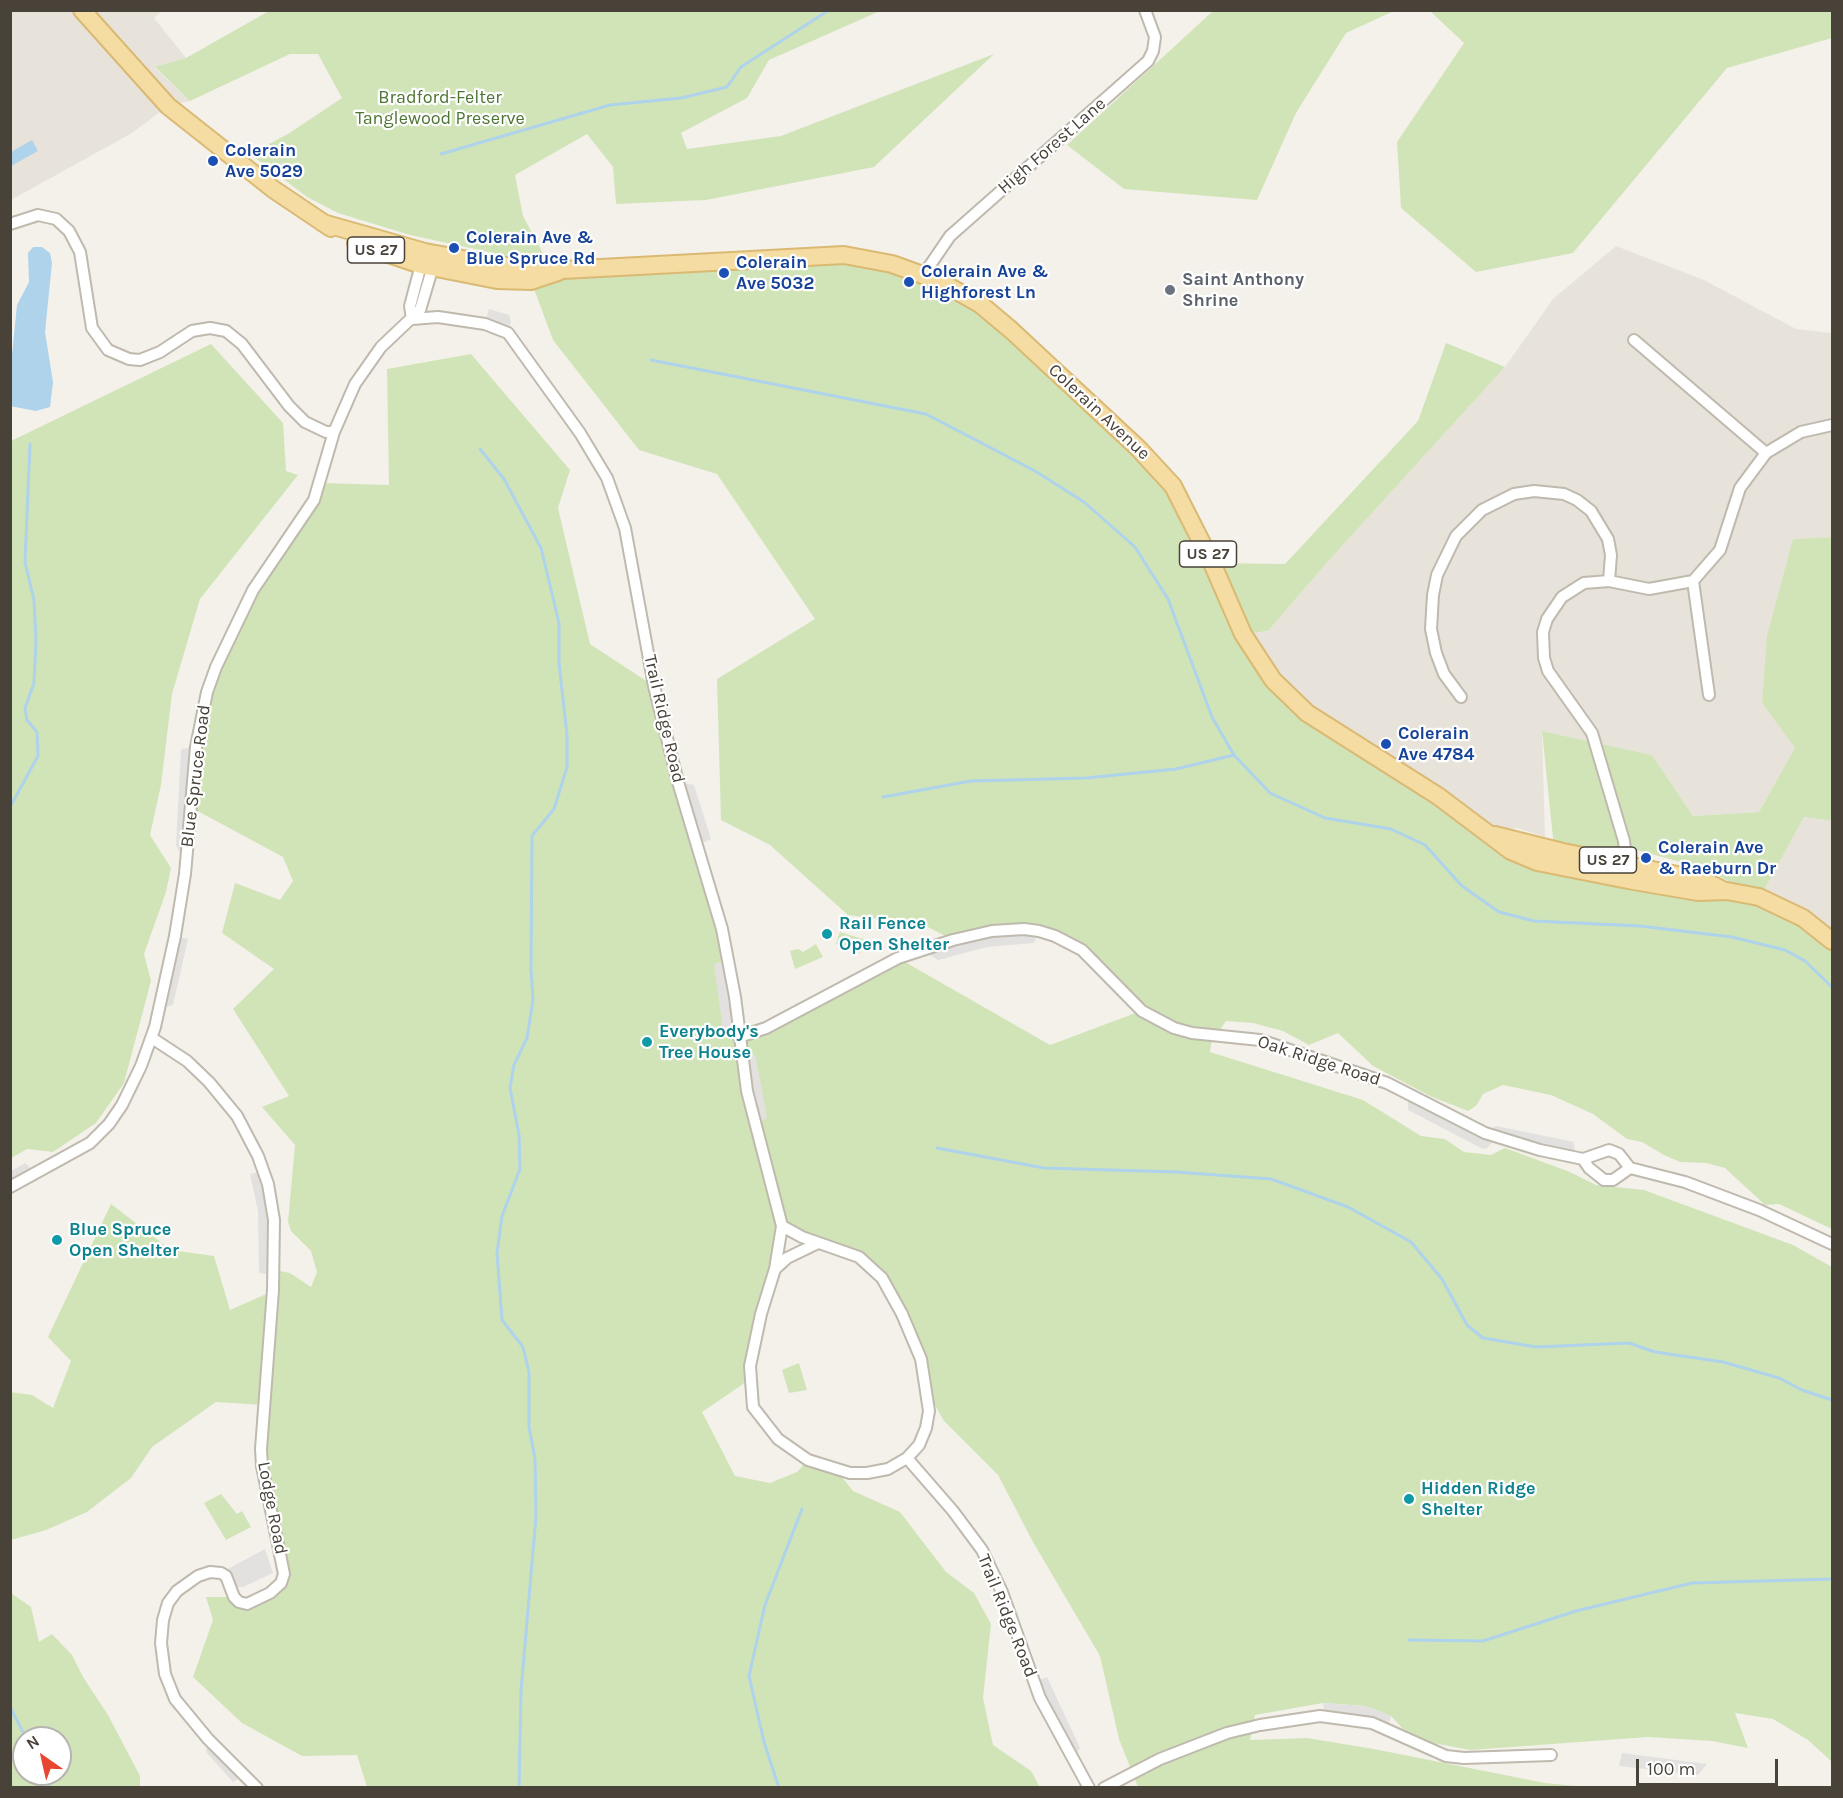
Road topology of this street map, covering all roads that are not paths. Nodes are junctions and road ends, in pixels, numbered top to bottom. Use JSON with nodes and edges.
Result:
{"nodes":[{"id":1,"x":82,"y":10,"type":"edge"},
{"id":2,"x":1145,"y":10,"type":"edge"},
{"id":3,"x":10,"y":224,"type":"edge"},
{"id":4,"x":429,"y":260,"type":"junction"},
{"id":5,"x":924,"y":274,"type":"junction"},
{"id":6,"x":425,"y":295,"type":"junction"},
{"id":7,"x":438,"y":317,"type":"junction"},
{"id":8,"x":412,"y":319,"type":"junction"},
{"id":9,"x":1634,"y":340,"type":"dead end"},
{"id":10,"x":1833,"y":425,"type":"edge"},
{"id":11,"x":334,"y":432,"type":"junction"},
{"id":12,"x":1766,"y":453,"type":"junction"},
{"id":13,"x":1693,"y":580,"type":"junction"},
{"id":14,"x":1609,"y":581,"type":"junction"},
{"id":15,"x":1709,"y":695,"type":"dead end"},
{"id":16,"x":1461,"y":697,"type":"dead end"},
{"id":17,"x":1627,"y":872,"type":"junction"},
{"id":18,"x":1833,"y":941,"type":"edge"},
{"id":19,"x":739,"y":1037,"type":"junction"},
{"id":20,"x":152,"y":1038,"type":"junction"},
{"id":21,"x":1583,"y":1159,"type":"junction"},
{"id":22,"x":1630,"y":1168,"type":"junction"},
{"id":23,"x":10,"y":1187,"type":"edge"},
{"id":24,"x":782,"y":1226,"type":"junction"},
{"id":25,"x":818,"y":1243,"type":"junction"},
{"id":26,"x":1833,"y":1244,"type":"edge"},
{"id":27,"x":774,"y":1269,"type":"junction"},
{"id":28,"x":907,"y":1458,"type":"junction"},
{"id":29,"x":1551,"y":1755,"type":"dead end"},
{"id":30,"x":257,"y":1788,"type":"edge"},
{"id":31,"x":1089,"y":1788,"type":"edge"},
{"id":32,"x":1104,"y":1788,"type":"edge"}],
"edges":[{"from":1,"to":4,"type":"main road","name":"Colerain Avenue","number":"US 27"},
{"from":2,"to":5,"type":"street","name":"High Forest Lane"},
{"from":3,"to":11,"type":"street"},
{"from":4,"to":5,"type":"main road","name":"Colerain Avenue","number":"US 27"},
{"from":4,"to":6,"type":"street","name":"Blue Spruce Road"},
{"from":4,"to":8,"type":"street"},
{"from":5,"to":17,"type":"main road","name":"Colerain Avenue","number":"US 27"},
{"from":6,"to":7,"type":"street"},
{"from":6,"to":8,"type":"street","name":"Blue Spruce Road"},
{"from":7,"to":8,"type":"street","name":"Trail Ridge Road"},
{"from":7,"to":19,"type":"street","name":"Trail Ridge Road"},
{"from":8,"to":11,"type":"street","name":"Blue Spruce Road"},
{"from":9,"to":12,"type":"street"},
{"from":10,"to":12,"type":"street"},
{"from":11,"to":20,"type":"street","name":"Blue Spruce Road"},
{"from":12,"to":13,"type":"street"},
{"from":13,"to":14,"type":"street"},
{"from":13,"to":15,"type":"street"},
{"from":14,"to":16,"type":"street"},
{"from":14,"to":17,"type":"street"},
{"from":17,"to":18,"type":"main road","name":"Colerain Avenue","number":"US 27"},
{"from":19,"to":21,"type":"street","name":"Oak Ridge Road"},
{"from":19,"to":24,"type":"street","name":"Trail Ridge Road"},
{"from":20,"to":23,"type":"street","name":"Blue Spruce Road"},
{"from":20,"to":30,"type":"street","name":"Lodge Road"},
{"from":21,"to":22,"type":"street","name":"Oak Ridge Road"},
{"from":21,"to":22,"type":"street"},
{"from":22,"to":26,"type":"street","name":"Oak Ridge Road"},
{"from":24,"to":25,"type":"street"},
{"from":24,"to":27,"type":"street","name":"Trail Ridge Road"},
{"from":25,"to":27,"type":"street"},
{"from":25,"to":28,"type":"street"},
{"from":27,"to":28,"type":"street","name":"Trail Ridge Road"},
{"from":28,"to":31,"type":"street","name":"Trail Ridge Road"},
{"from":29,"to":32,"type":"street"}]}
